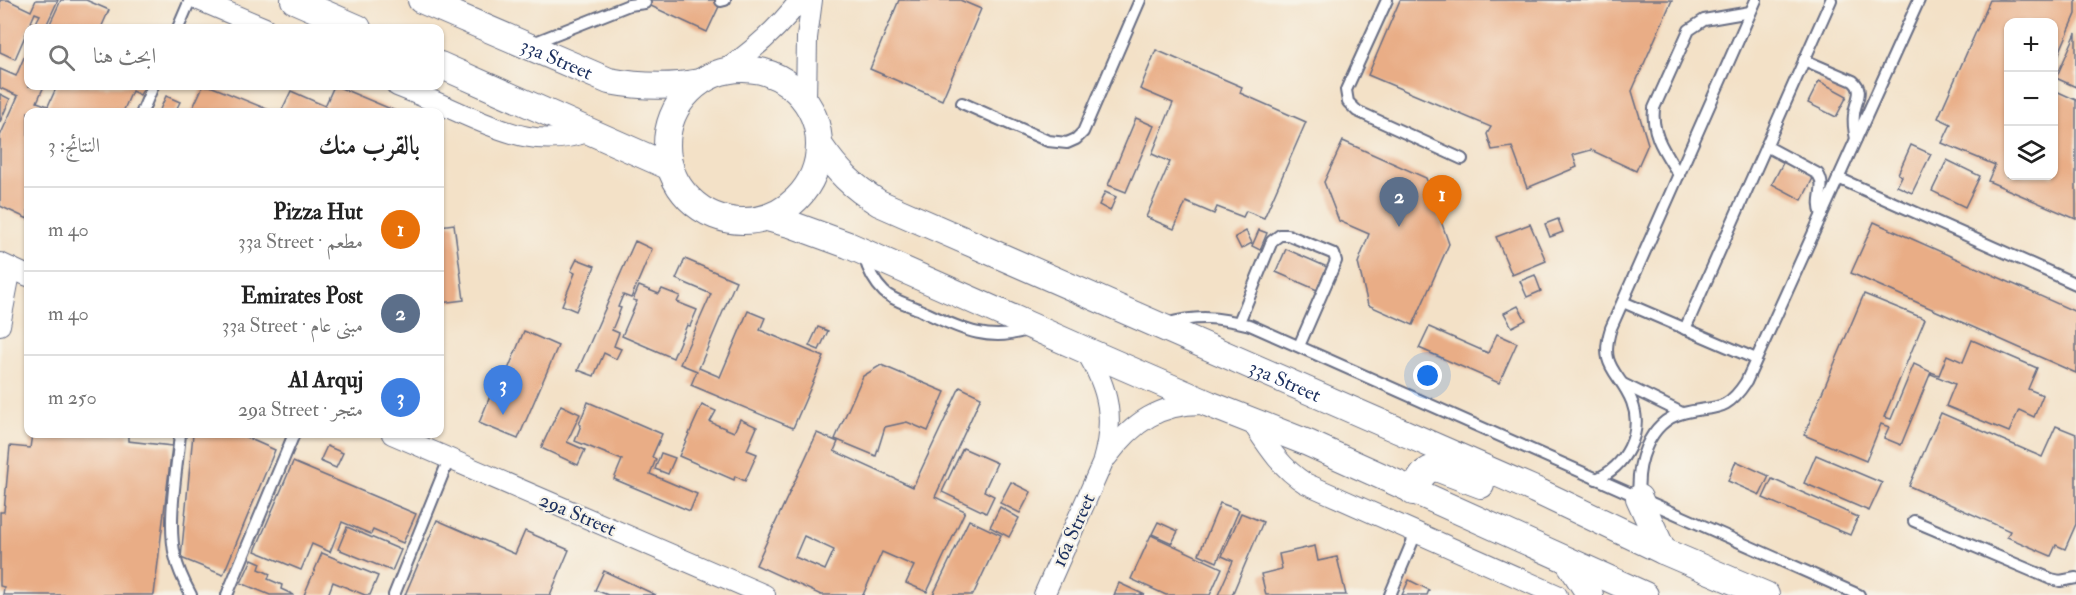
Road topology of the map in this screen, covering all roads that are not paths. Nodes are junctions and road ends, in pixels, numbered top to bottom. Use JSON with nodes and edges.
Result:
{"nodes":[{"id":1,"x":190,"y":0,"type":"edge"},
{"id":2,"x":199,"y":0,"type":"edge"},
{"id":3,"x":294,"y":0,"type":"edge"},
{"id":4,"x":421,"y":0,"type":"edge"},
{"id":5,"x":800,"y":0,"type":"edge"},
{"id":6,"x":812,"y":0,"type":"edge"},
{"id":7,"x":1140,"y":0,"type":"edge"},
{"id":8,"x":1387,"y":0,"type":"edge"},
{"id":9,"x":1756,"y":0,"type":"edge"},
{"id":10,"x":1831,"y":0,"type":"edge"},
{"id":11,"x":1919,"y":0,"type":"edge"},
{"id":12,"x":645,"y":3,"type":"dead end"},
{"id":13,"x":458,"y":9,"type":"edge"},
{"id":14,"x":1750,"y":12,"type":"junction"},
{"id":15,"x":180,"y":24,"type":"edge"},
{"id":16,"x":256,"y":24,"type":"edge"},
{"id":17,"x":349,"y":24,"type":"edge"},
{"id":18,"x":527,"y":46,"type":"junction"},
{"id":19,"x":1804,"y":60,"type":"junction"},
{"id":20,"x":444,"y":66,"type":"edge"},
{"id":21,"x":712,"y":77,"type":"junction"},
{"id":22,"x":151,"y":90,"type":"edge"},
{"id":23,"x":406,"y":90,"type":"edge"},
{"id":24,"x":806,"y":101,"type":"junction"},
{"id":25,"x":962,"y":103,"type":"dead end"},
{"id":26,"x":144,"y":108,"type":"edge"},
{"id":27,"x":590,"y":131,"type":"junction"},
{"id":28,"x":1856,"y":139,"type":"junction"},
{"id":29,"x":820,"y":146,"type":"junction"},
{"id":30,"x":1766,"y":146,"type":"junction"},
{"id":31,"x":1462,"y":159,"type":"dead end"},
{"id":32,"x":670,"y":167,"type":"junction"},
{"id":33,"x":1679,"y":175,"type":"junction"},
{"id":34,"x":1838,"y":178,"type":"junction"},
{"id":35,"x":1822,"y":215,"type":"junction"},
{"id":36,"x":767,"y":218,"type":"junction"},
{"id":37,"x":13,"y":269,"type":"edge"},
{"id":38,"x":2076,"y":284,"type":"edge"},
{"id":39,"x":1623,"y":302,"type":"junction"},
{"id":40,"x":1239,"y":322,"type":"junction"},
{"id":41,"x":0,"y":325,"type":"edge"},
{"id":42,"x":1157,"y":326,"type":"junction"},
{"id":43,"x":1685,"y":329,"type":"junction"},
{"id":44,"x":1299,"y":346,"type":"junction"},
{"id":45,"x":1085,"y":350,"type":"junction"},
{"id":46,"x":1756,"y":359,"type":"junction"},
{"id":47,"x":1620,"y":382,"type":"junction"},
{"id":48,"x":1209,"y":404,"type":"junction"},
{"id":49,"x":1682,"y":413,"type":"junction"},
{"id":50,"x":1251,"y":421,"type":"junction"},
{"id":51,"x":180,"y":438,"type":"edge"},
{"id":52,"x":292,"y":438,"type":"edge"},
{"id":53,"x":401,"y":438,"type":"edge"},
{"id":54,"x":449,"y":459,"type":"junction"},
{"id":55,"x":1102,"y":464,"type":"junction"},
{"id":56,"x":1596,"y":478,"type":"junction"},
{"id":57,"x":1535,"y":490,"type":"junction"},
{"id":58,"x":1413,"y":492,"type":"junction"},
{"id":59,"x":1639,"y":498,"type":"junction"},
{"id":60,"x":1914,"y":521,"type":"dead end"},
{"id":61,"x":1416,"y":533,"type":"junction"},
{"id":62,"x":1663,"y":551,"type":"junction"},
{"id":63,"x":1568,"y":561,"type":"junction"},
{"id":64,"x":2076,"y":578,"type":"edge"},
{"id":65,"x":740,"y":590,"type":"edge"},
{"id":66,"x":191,"y":595,"type":"edge"},
{"id":67,"x":227,"y":595,"type":"edge"},
{"id":68,"x":394,"y":595,"type":"edge"},
{"id":69,"x":765,"y":595,"type":"edge"},
{"id":70,"x":1044,"y":595,"type":"edge"},
{"id":71,"x":1390,"y":595,"type":"edge"},
{"id":72,"x":1557,"y":595,"type":"edge"},
{"id":73,"x":1590,"y":595,"type":"edge"},
{"id":74,"x":1645,"y":595,"type":"edge"},
{"id":75,"x":1766,"y":595,"type":"edge"},
{"id":76,"x":1859,"y":595,"type":"edge"}],
"edges":[{"from":1,"to":15,"type":"lane"},
{"from":2,"to":16,"type":"street"},
{"from":3,"to":17,"type":"street"},
{"from":4,"to":13,"type":"street","name":"33a Street"},
{"from":5,"to":21,"type":"street"},
{"from":6,"to":24,"type":"street"},
{"from":7,"to":25,"type":"lane"},
{"from":8,"to":31,"type":"lane"},
{"from":9,"to":14,"type":"lane"},
{"from":10,"to":19,"type":"lane"},
{"from":11,"to":28,"type":"lane"},
{"from":12,"to":18,"type":"lane"},
{"from":13,"to":18,"type":"street","name":"33a Street"},
{"from":14,"to":33,"type":"lane"},
{"from":14,"to":33,"type":"lane"},
{"from":18,"to":21,"type":"street","name":"33a Street"},
{"from":19,"to":28,"type":"lane"},
{"from":19,"to":30,"type":"lane"},
{"from":20,"to":27,"type":"street"},
{"from":21,"to":24,"type":"street"},
{"from":21,"to":32,"type":"street"},
{"from":22,"to":26,"type":"lane"},
{"from":23,"to":27,"type":"street"},
{"from":24,"to":29,"type":"street"},
{"from":27,"to":32,"type":"street"},
{"from":28,"to":34,"type":"lane"},
{"from":29,"to":36,"type":"street"},
{"from":29,"to":42,"type":"street","name":"33a Street"},
{"from":30,"to":35,"type":"lane"},
{"from":30,"to":43,"type":"lane"},
{"from":32,"to":36,"type":"street"},
{"from":33,"to":39,"type":"lane"},
{"from":34,"to":35,"type":"lane"},
{"from":34,"to":38,"type":"lane"},
{"from":35,"to":46,"type":"lane"},
{"from":36,"to":45,"type":"street"},
{"from":37,"to":41,"type":"street"},
{"from":39,"to":43,"type":"lane"},
{"from":39,"to":47,"type":"lane"},
{"from":40,"to":42,"type":"lane"},
{"from":40,"to":44,"type":"lane"},
{"from":40,"to":44,"type":"lane"},
{"from":42,"to":57,"type":"street","name":"33a Street"},
{"from":43,"to":46,"type":"lane"},
{"from":44,"to":56,"type":"lane"},
{"from":45,"to":48,"type":"street"},
{"from":45,"to":55,"type":"street","name":"16a Street"},
{"from":46,"to":49,"type":"lane"},
{"from":47,"to":49,"type":"lane"},
{"from":47,"to":56,"type":"lane"},
{"from":48,"to":50,"type":"street"},
{"from":48,"to":55,"type":"street","name":"16a Street"},
{"from":49,"to":59,"type":"lane"},
{"from":50,"to":58,"type":"street"},
{"from":50,"to":61,"type":"street"},
{"from":51,"to":66,"type":"lane"},
{"from":52,"to":67,"type":"lane"},
{"from":53,"to":54,"type":"street","name":"29a Street"},
{"from":54,"to":65,"type":"street","name":"29a Street"},
{"from":54,"to":68,"type":"lane"},
{"from":55,"to":70,"type":"street","name":"16a Street"},
{"from":56,"to":59,"type":"lane"},
{"from":57,"to":58,"type":"street"},
{"from":57,"to":62,"type":"street","name":"33a Street"},
{"from":58,"to":63,"type":"street"},
{"from":59,"to":62,"type":"street"},
{"from":59,"to":76,"type":"lane"},
{"from":60,"to":64,"type":"lane"},
{"from":61,"to":71,"type":"lane"},
{"from":61,"to":72,"type":"street"},
{"from":62,"to":75,"type":"street","name":"33a Street"},
{"from":63,"to":73,"type":"street"},
{"from":63,"to":74,"type":"street"},
{"from":65,"to":69,"type":"street","name":"29a Street"}]}
